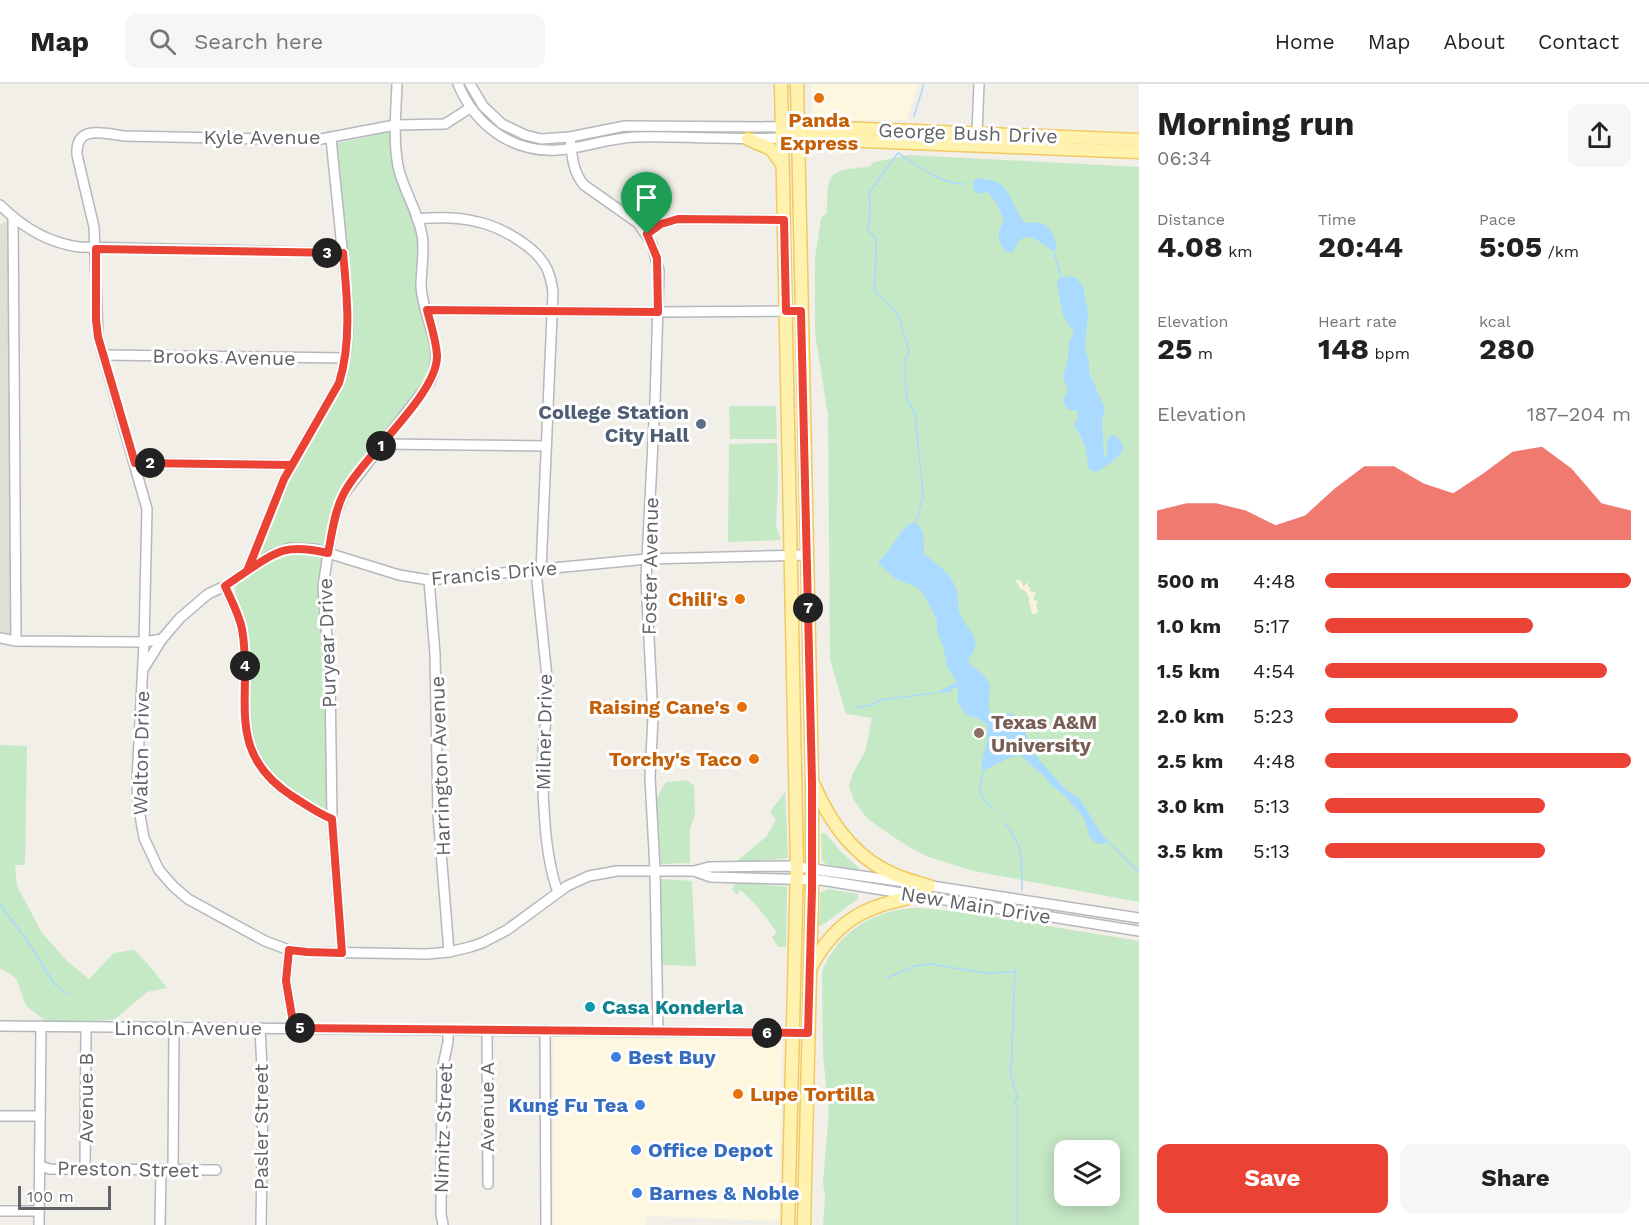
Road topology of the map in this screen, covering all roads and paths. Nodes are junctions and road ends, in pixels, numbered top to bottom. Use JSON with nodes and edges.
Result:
{"nodes":[{"id":1,"x":396,"y":84,"type":"edge"},
{"id":2,"x":458,"y":84,"type":"edge"},
{"id":3,"x":470,"y":84,"type":"edge"},
{"id":4,"x":782,"y":84,"type":"edge"},
{"id":5,"x":797,"y":84,"type":"edge"},
{"id":6,"x":979,"y":84,"type":"edge"},
{"id":7,"x":471,"y":108,"type":"junction"},
{"id":8,"x":395,"y":125,"type":"junction"},
{"id":9,"x":798,"y":132,"type":"junction"},
{"id":10,"x":782,"y":133,"type":"junction"},
{"id":11,"x":977,"y":134,"type":"junction"},
{"id":12,"x":85,"y":135,"type":"joint"},
{"id":13,"x":570,"y":137,"type":"junction"},
{"id":14,"x":331,"y":138,"type":"junction"},
{"id":15,"x":748,"y":139,"type":"junction"},
{"id":16,"x":824,"y":139,"type":"junction"},
{"id":17,"x":1139,"y":140,"type":"edge"},
{"id":18,"x":922,"y":143,"type":"junction"},
{"id":19,"x":1139,"y":145,"type":"edge"},
{"id":20,"x":571,"y":148,"type":"junction"},
{"id":21,"x":1084,"y":150,"type":"junction"},
{"id":22,"x":1139,"y":152,"type":"edge"},
{"id":23,"x":782,"y":165,"type":"junction"},
{"id":24,"x":799,"y":174,"type":"junction"},
{"id":25,"x":0,"y":206,"type":"edge"},
{"id":26,"x":13,"y":218,"type":"junction"},
{"id":27,"x":417,"y":219,"type":"junction"},
{"id":28,"x":784,"y":220,"type":"junction"},
{"id":29,"x":647,"y":234,"type":"junction"},
{"id":30,"x":96,"y":249,"type":"junction"},
{"id":31,"x":343,"y":253,"type":"junction"},
{"id":32,"x":427,"y":310,"type":"junction"},
{"id":33,"x":786,"y":311,"type":"junction"},
{"id":34,"x":801,"y":311,"type":"junction"},
{"id":35,"x":552,"y":312,"type":"junction"},
{"id":36,"x":658,"y":312,"type":"junction"},
{"id":37,"x":103,"y":355,"type":"junction"},
{"id":38,"x":345,"y":358,"type":"junction"},
{"id":39,"x":383,"y":444,"type":"junction"},
{"id":40,"x":546,"y":446,"type":"junction"},
{"id":41,"x":135,"y":463,"type":"junction"},
{"id":42,"x":292,"y":465,"type":"junction"},
{"id":43,"x":328,"y":553,"type":"junction"},
{"id":44,"x":807,"y":555,"type":"junction"},
{"id":45,"x":792,"y":556,"type":"junction"},
{"id":46,"x":647,"y":559,"type":"junction"},
{"id":47,"x":539,"y":570,"type":"junction"},
{"id":48,"x":247,"y":571,"type":"junction"},
{"id":49,"x":429,"y":580,"type":"junction"},
{"id":50,"x":225,"y":586,"type":"junction"},
{"id":51,"x":0,"y":638,"type":"edge"},
{"id":52,"x":162,"y":639,"type":"junction"},
{"id":53,"x":16,"y":641,"type":"junction"},
{"id":54,"x":144,"y":642,"type":"junction"},
{"id":55,"x":142,"y":670,"type":"junction"},
{"id":56,"x":794,"y":690,"type":"junction"},
{"id":57,"x":810,"y":691,"type":"junction"},
{"id":58,"x":812,"y":782,"type":"junction"},
{"id":59,"x":332,"y":819,"type":"junction"},
{"id":60,"x":655,"y":870,"type":"junction"},
{"id":61,"x":797,"y":873,"type":"junction"},
{"id":62,"x":812,"y":874,"type":"junction"},
{"id":63,"x":929,"y":886,"type":"junction"},
{"id":64,"x":558,"y":892,"type":"junction"},
{"id":65,"x":919,"y":896,"type":"junction"},
{"id":66,"x":1093,"y":911,"type":"junction"},
{"id":67,"x":1139,"y":918,"type":"edge"},
{"id":68,"x":1092,"y":923,"type":"junction"},
{"id":69,"x":1139,"y":931,"type":"edge"},
{"id":70,"x":289,"y":950,"type":"junction"},
{"id":71,"x":449,"y":952,"type":"junction"},
{"id":72,"x":342,"y":953,"type":"junction"},
{"id":73,"x":810,"y":969,"type":"junction"},
{"id":74,"x":0,"y":1026,"type":"edge"},
{"id":75,"x":41,"y":1026,"type":"junction"},
{"id":76,"x":86,"y":1027,"type":"junction"},
{"id":77,"x":174,"y":1028,"type":"junction"},
{"id":78,"x":260,"y":1028,"type":"junction"},
{"id":79,"x":294,"y":1028,"type":"junction"},
{"id":80,"x":448,"y":1030,"type":"junction"},
{"id":81,"x":487,"y":1030,"type":"junction"},
{"id":82,"x":545,"y":1030,"type":"junction"},
{"id":83,"x":658,"y":1032,"type":"junction"},
{"id":84,"x":793,"y":1033,"type":"junction"},
{"id":85,"x":808,"y":1033,"type":"junction"},
{"id":86,"x":0,"y":1116,"type":"edge"},
{"id":87,"x":40,"y":1116,"type":"junction"},
{"id":88,"x":40,"y":1166,"type":"junction"},
{"id":89,"x":85,"y":1169,"type":"junction"},
{"id":90,"x":161,"y":1169,"type":"junction"},
{"id":91,"x":173,"y":1170,"type":"junction"},
{"id":92,"x":216,"y":1170,"type":"dead end"},
{"id":93,"x":488,"y":1184,"type":"dead end"},
{"id":94,"x":0,"y":1211,"type":"edge"},
{"id":95,"x":39,"y":1211,"type":"junction"},
{"id":96,"x":788,"y":1219,"type":"edge"},
{"id":97,"x":804,"y":1219,"type":"edge"},
{"id":98,"x":39,"y":1225,"type":"edge"},
{"id":99,"x":160,"y":1225,"type":"edge"},
{"id":100,"x":261,"y":1225,"type":"edge"},
{"id":101,"x":443,"y":1225,"type":"edge"},
{"id":102,"x":546,"y":1225,"type":"edge"}],
"edges":[{"from":1,"to":8,"type":"street","name":"Puryear Drive"},
{"from":2,"to":7,"type":"street"},
{"from":3,"to":13,"type":"street"},
{"from":4,"to":10,"type":"main road"},
{"from":5,"to":9,"type":"main road"},
{"from":6,"to":11,"type":"street"},
{"from":7,"to":8,"type":"street","name":"Kyle Avenue"},
{"from":7,"to":20,"type":"street"},
{"from":8,"to":14,"type":"street","name":"Kyle Avenue"},
{"from":8,"to":27,"type":"street","name":"Puryear Drive"},
{"from":9,"to":10,"type":"main road"},
{"from":9,"to":11,"type":"main road","name":"George Bush Drive"},
{"from":9,"to":16,"type":"main road","name":"George Bush Drive"},
{"from":9,"to":24,"type":"main road"},
{"from":10,"to":13,"type":"street"},
{"from":10,"to":15,"type":"street"},
{"from":10,"to":23,"type":"main road"},
{"from":11,"to":17,"type":"main road","name":"George Bush Drive"},
{"from":11,"to":18,"type":"main road"},
{"from":12,"to":14,"type":"street","name":"Kyle Avenue"},
{"from":12,"to":30,"type":"street","name":"Walton Drive"},
{"from":13,"to":20,"type":"street","name":"Foster Avenue"},
{"from":14,"to":31,"type":"street"},
{"from":15,"to":20,"type":"street"},
{"from":15,"to":23,"type":"main road"},
{"from":16,"to":18,"type":"main road","name":"George Bush Drive"},
{"from":16,"to":24,"type":"main road"},
{"from":18,"to":21,"type":"main road","name":"George Bush Drive"},
{"from":19,"to":21,"type":"main road"},
{"from":20,"to":29,"type":"street","name":"Foster Avenue"},
{"from":21,"to":22,"type":"main road","name":"George Bush Drive"},
{"from":23,"to":28,"type":"main road"},
{"from":24,"to":34,"type":"main road"},
{"from":25,"to":26,"type":"street"},
{"from":26,"to":30,"type":"street"},
{"from":26,"to":53,"type":"street"},
{"from":27,"to":32,"type":"street","name":"Puryear Drive"},
{"from":27,"to":35,"type":"street","name":"Milner Drive"},
{"from":28,"to":29,"type":"street"},
{"from":28,"to":33,"type":"main road"},
{"from":29,"to":36,"type":"street","name":"Foster Avenue"},
{"from":30,"to":31,"type":"street"},
{"from":30,"to":37,"type":"street","name":"Walton Drive"},
{"from":31,"to":38,"type":"street"},
{"from":32,"to":35,"type":"street"},
{"from":32,"to":39,"type":"street","name":"Puryear Drive"},
{"from":33,"to":34,"type":"street"},
{"from":33,"to":36,"type":"street"},
{"from":33,"to":45,"type":"main road"},
{"from":34,"to":44,"type":"main road"},
{"from":35,"to":36,"type":"street"},
{"from":35,"to":40,"type":"street","name":"Milner Drive"},
{"from":36,"to":46,"type":"street","name":"Foster Avenue"},
{"from":37,"to":38,"type":"street","name":"Brooks Avenue"},
{"from":37,"to":41,"type":"street","name":"Walton Drive"},
{"from":38,"to":42,"type":"street"},
{"from":39,"to":40,"type":"street"},
{"from":39,"to":43,"type":"street","name":"Puryear Drive"},
{"from":40,"to":47,"type":"street","name":"Milner Drive"},
{"from":41,"to":42,"type":"street"},
{"from":41,"to":54,"type":"street","name":"Walton Drive"},
{"from":42,"to":48,"type":"street"},
{"from":43,"to":48,"type":"street","name":"Francis Drive"},
{"from":43,"to":49,"type":"street","name":"Francis Drive"},
{"from":43,"to":59,"type":"street","name":"Puryear Drive"},
{"from":44,"to":45,"type":"street","name":"Francis Drive"},
{"from":44,"to":57,"type":"main road"},
{"from":45,"to":46,"type":"street","name":"Francis Drive"},
{"from":45,"to":56,"type":"main road"},
{"from":46,"to":47,"type":"street","name":"Francis Drive"},
{"from":46,"to":60,"type":"street","name":"Foster Avenue"},
{"from":47,"to":49,"type":"street","name":"Francis Drive"},
{"from":47,"to":64,"type":"street","name":"Milner Drive"},
{"from":48,"to":50,"type":"street","name":"Francis Drive"},
{"from":49,"to":71,"type":"street","name":"Harrington Avenue"},
{"from":50,"to":52,"type":"street","name":"Francis Drive"},
{"from":50,"to":59,"type":"street"},
{"from":51,"to":53,"type":"street"},
{"from":52,"to":54,"type":"street"},
{"from":52,"to":55,"type":"street","name":"Francis Drive"},
{"from":53,"to":54,"type":"street"},
{"from":54,"to":55,"type":"street","name":"Walton Drive"},
{"from":55,"to":70,"type":"street","name":"Walton Drive"},
{"from":56,"to":57,"type":"main road"},
{"from":56,"to":61,"type":"main road"},
{"from":57,"to":58,"type":"main road"},
{"from":58,"to":62,"type":"main road"},
{"from":58,"to":63,"type":"main road"},
{"from":59,"to":72,"type":"street","name":"Puryear Drive"},
{"from":60,"to":61,"type":"street","name":"Walton Drive"},
{"from":60,"to":64,"type":"street","name":"Walton Drive"},
{"from":60,"to":83,"type":"street","name":"Foster Avenue"},
{"from":61,"to":62,"type":"street","name":"Walton Drive"},
{"from":61,"to":84,"type":"main road"},
{"from":62,"to":63,"type":"street","name":"New Main Drive"},
{"from":62,"to":65,"type":"street","name":"New Main Drive"},
{"from":62,"to":73,"type":"main road"},
{"from":63,"to":66,"type":"street","name":"New Main Drive"},
{"from":64,"to":71,"type":"street","name":"Walton Drive"},
{"from":65,"to":68,"type":"street","name":"New Main Drive"},
{"from":65,"to":73,"type":"main road"},
{"from":66,"to":67,"type":"street","name":"New Main Drive"},
{"from":66,"to":68,"type":"street"},
{"from":68,"to":69,"type":"street","name":"New Main Drive"},
{"from":70,"to":72,"type":"street","name":"Walton Drive"},
{"from":70,"to":79,"type":"street"},
{"from":71,"to":72,"type":"street","name":"Walton Drive"},
{"from":73,"to":85,"type":"main road"},
{"from":74,"to":75,"type":"street","name":"Lincoln Avenue"},
{"from":75,"to":76,"type":"street","name":"Lincoln Avenue"},
{"from":75,"to":87,"type":"street"},
{"from":76,"to":77,"type":"street","name":"Lincoln Avenue"},
{"from":76,"to":89,"type":"street","name":"Avenue B"},
{"from":77,"to":78,"type":"street","name":"Lincoln Avenue"},
{"from":77,"to":91,"type":"street"},
{"from":78,"to":79,"type":"street","name":"Lincoln Avenue"},
{"from":78,"to":100,"type":"street","name":"Pasler Street"},
{"from":79,"to":80,"type":"street","name":"Lincoln Avenue"},
{"from":80,"to":81,"type":"street","name":"Lincoln Avenue"},
{"from":80,"to":101,"type":"street","name":"Nimitz Street"},
{"from":81,"to":82,"type":"street","name":"Lincoln Avenue"},
{"from":81,"to":93,"type":"street","name":"Avenue A"},
{"from":82,"to":83,"type":"street","name":"Lincoln Avenue"},
{"from":82,"to":102,"type":"street"},
{"from":83,"to":84,"type":"street","name":"Lincoln Avenue"},
{"from":84,"to":85,"type":"street","name":"Lincoln Avenue"},
{"from":84,"to":96,"type":"main road"},
{"from":85,"to":97,"type":"main road"},
{"from":86,"to":87,"type":"street"},
{"from":87,"to":88,"type":"street"},
{"from":88,"to":89,"type":"street","name":"Preston Street"},
{"from":88,"to":95,"type":"street"},
{"from":89,"to":90,"type":"street","name":"Preston Street"},
{"from":90,"to":91,"type":"street","name":"Preston Street"},
{"from":90,"to":99,"type":"street"},
{"from":91,"to":92,"type":"street","name":"Preston Street"},
{"from":94,"to":95,"type":"street"},
{"from":95,"to":98,"type":"street"},
{"from":96,"to":97,"type":"main road"}]}
